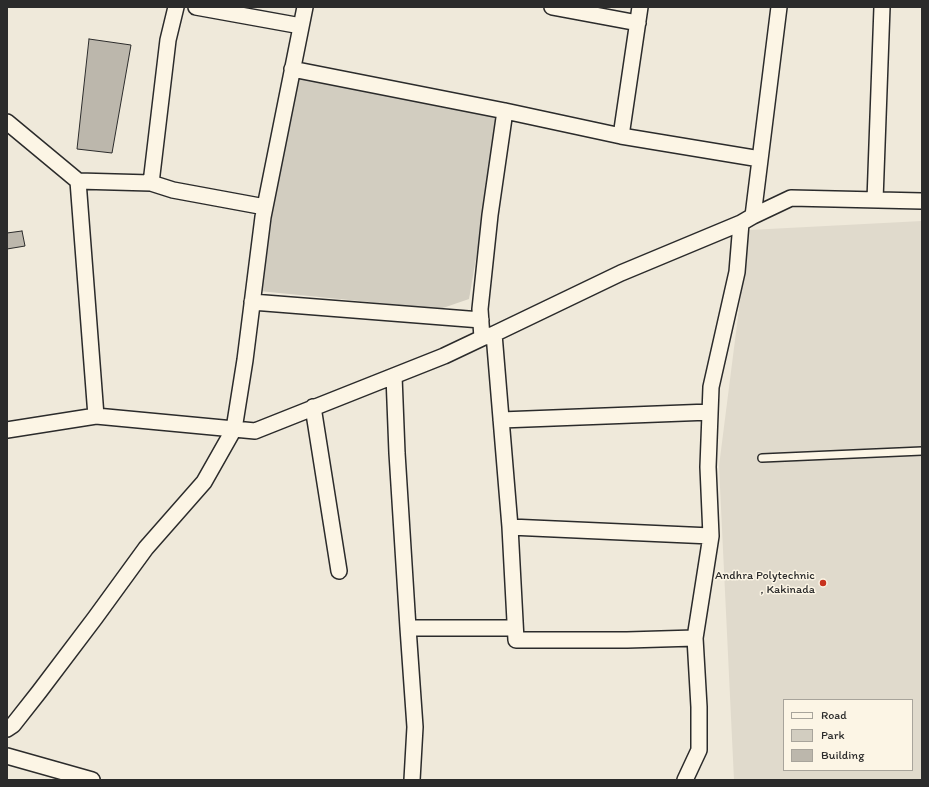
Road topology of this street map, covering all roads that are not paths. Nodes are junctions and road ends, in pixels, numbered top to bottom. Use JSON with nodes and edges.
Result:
{"nodes":[{"id":1,"x":176,"y":7,"type":"edge"},
{"id":2,"x":196,"y":7,"type":"edge"},
{"id":3,"x":305,"y":7,"type":"edge"},
{"id":4,"x":552,"y":7,"type":"edge"},
{"id":5,"x":640,"y":7,"type":"edge"},
{"id":6,"x":779,"y":7,"type":"edge"},
{"id":7,"x":882,"y":7,"type":"edge"},
{"id":8,"x":638,"y":23,"type":"junction"},
{"id":9,"x":301,"y":26,"type":"junction"},
{"id":10,"x":292,"y":69,"type":"junction"},
{"id":11,"x":505,"y":111,"type":"junction"},
{"id":12,"x":7,"y":122,"type":"edge"},
{"id":13,"x":621,"y":136,"type":"junction"},
{"id":14,"x":760,"y":160,"type":"junction"},
{"id":15,"x":78,"y":181,"type":"junction"},
{"id":16,"x":151,"y":183,"type":"junction"},
{"id":17,"x":875,"y":200,"type":"junction"},
{"id":18,"x":922,"y":201,"type":"edge"},
{"id":19,"x":265,"y":207,"type":"junction"},
{"id":20,"x":747,"y":220,"type":"junction"},
{"id":21,"x":252,"y":302,"type":"junction"},
{"id":22,"x":481,"y":320,"type":"junction"},
{"id":23,"x":488,"y":336,"type":"junction"},
{"id":24,"x":394,"y":376,"type":"junction"},
{"id":25,"x":313,"y":408,"type":"junction"},
{"id":26,"x":710,"y":412,"type":"junction"},
{"id":27,"x":96,"y":416,"type":"junction"},
{"id":28,"x":501,"y":420,"type":"junction"},
{"id":29,"x":234,"y":429,"type":"junction"},
{"id":30,"x":7,"y":430,"type":"edge"},
{"id":31,"x":922,"y":451,"type":"edge"},
{"id":32,"x":762,"y":458,"type":"dead end"},
{"id":33,"x":510,"y":527,"type":"junction"},
{"id":34,"x":711,"y":536,"type":"junction"},
{"id":35,"x":339,"y":571,"type":"dead end"},
{"id":36,"x":408,"y":628,"type":"junction"},
{"id":37,"x":515,"y":628,"type":"junction"},
{"id":38,"x":695,"y":638,"type":"junction"},
{"id":39,"x":7,"y":729,"type":"edge"},
{"id":40,"x":7,"y":756,"type":"edge"},
{"id":41,"x":92,"y":780,"type":"edge"},
{"id":42,"x":412,"y":780,"type":"edge"},
{"id":43,"x":685,"y":780,"type":"edge"}],
"edges":[{"from":1,"to":16,"type":"street"},
{"from":2,"to":9,"type":"street"},
{"from":3,"to":9,"type":"street"},
{"from":4,"to":8,"type":"street"},
{"from":5,"to":8,"type":"street"},
{"from":6,"to":14,"type":"street"},
{"from":7,"to":17,"type":"street"},
{"from":8,"to":13,"type":"street"},
{"from":9,"to":10,"type":"street"},
{"from":10,"to":11,"type":"street"},
{"from":10,"to":19,"type":"street"},
{"from":11,"to":13,"type":"street"},
{"from":11,"to":22,"type":"street"},
{"from":12,"to":15,"type":"street"},
{"from":13,"to":14,"type":"street"},
{"from":14,"to":20,"type":"street"},
{"from":15,"to":16,"type":"street"},
{"from":15,"to":27,"type":"street"},
{"from":16,"to":19,"type":"street"},
{"from":17,"to":18,"type":"street"},
{"from":17,"to":20,"type":"street"},
{"from":19,"to":21,"type":"street"},
{"from":20,"to":23,"type":"street"},
{"from":20,"to":26,"type":"street"},
{"from":21,"to":22,"type":"street"},
{"from":21,"to":29,"type":"street"},
{"from":22,"to":23,"type":"street"},
{"from":23,"to":24,"type":"street"},
{"from":23,"to":28,"type":"street"},
{"from":24,"to":25,"type":"street"},
{"from":24,"to":36,"type":"street"},
{"from":25,"to":29,"type":"street"},
{"from":25,"to":35,"type":"street"},
{"from":26,"to":28,"type":"street"},
{"from":26,"to":34,"type":"street"},
{"from":27,"to":29,"type":"street"},
{"from":27,"to":30,"type":"street"},
{"from":28,"to":33,"type":"street"},
{"from":29,"to":39,"type":"street"},
{"from":31,"to":32,"type":"lane"},
{"from":33,"to":34,"type":"street"},
{"from":33,"to":37,"type":"street"},
{"from":34,"to":38,"type":"street"},
{"from":36,"to":37,"type":"street"},
{"from":36,"to":42,"type":"street"},
{"from":37,"to":38,"type":"street"},
{"from":38,"to":43,"type":"street"},
{"from":40,"to":41,"type":"street"}]}
